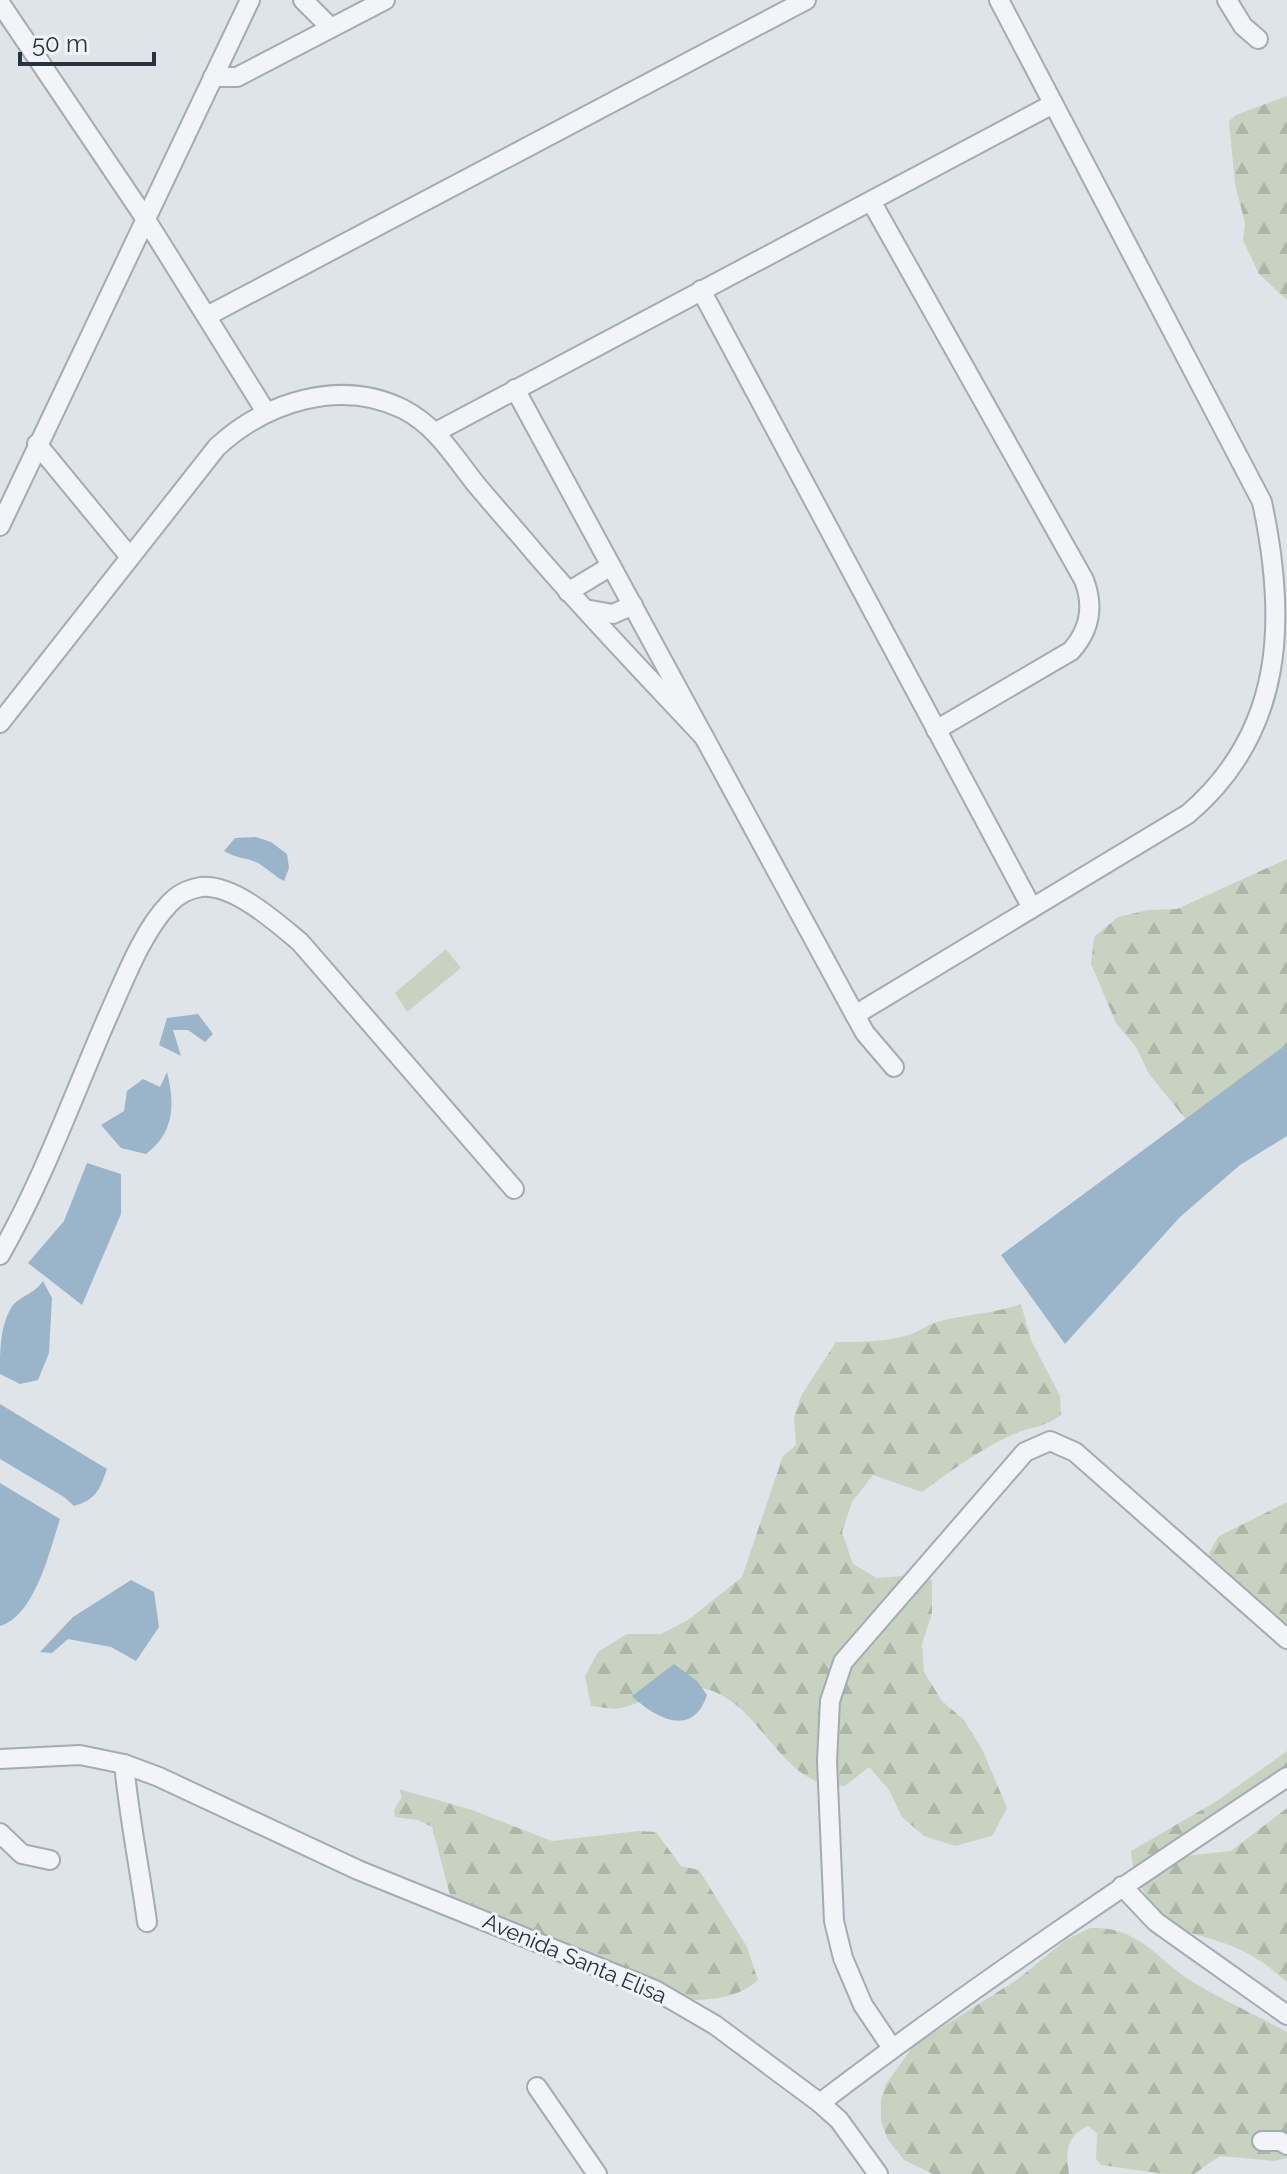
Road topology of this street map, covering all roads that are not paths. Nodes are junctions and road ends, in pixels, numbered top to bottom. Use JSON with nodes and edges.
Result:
{"nodes":[{"id":1,"x":250,"y":0,"type":"edge"},
{"id":2,"x":303,"y":0,"type":"edge"},
{"id":3,"x":385,"y":0,"type":"edge"},
{"id":4,"x":806,"y":0,"type":"edge"},
{"id":5,"x":999,"y":0,"type":"edge"},
{"id":6,"x":1227,"y":0,"type":"edge"},
{"id":7,"x":0,"y":3,"type":"edge"},
{"id":8,"x":331,"y":28,"type":"junction"},
{"id":9,"x":1258,"y":39,"type":"dead end"},
{"id":10,"x":213,"y":77,"type":"junction"},
{"id":11,"x":1053,"y":104,"type":"junction"},
{"id":12,"x":871,"y":201,"type":"junction"},
{"id":13,"x":145,"y":218,"type":"junction"},
{"id":14,"x":701,"y":290,"type":"junction"},
{"id":15,"x":207,"y":316,"type":"junction"},
{"id":16,"x":515,"y":389,"type":"junction"},
{"id":17,"x":266,"y":412,"type":"junction"},
{"id":18,"x":436,"y":432,"type":"junction"},
{"id":19,"x":37,"y":444,"type":"junction"},
{"id":20,"x":0,"y":526,"type":"edge"},
{"id":21,"x":130,"y":557,"type":"junction"},
{"id":22,"x":611,"y":566,"type":"junction"},
{"id":23,"x":568,"y":592,"type":"junction"},
{"id":24,"x":633,"y":605,"type":"junction"},
{"id":25,"x":585,"y":609,"type":"junction"},
{"id":26,"x":0,"y":723,"type":"edge"},
{"id":27,"x":936,"y":730,"type":"junction"},
{"id":28,"x":704,"y":737,"type":"junction"},
{"id":29,"x":1032,"y":908,"type":"junction"},
{"id":30,"x":855,"y":1015,"type":"junction"},
{"id":31,"x":894,"y":1067,"type":"dead end"},
{"id":32,"x":514,"y":1189,"type":"dead end"},
{"id":33,"x":0,"y":1255,"type":"edge"},
{"id":34,"x":1287,"y":1639,"type":"edge"},
{"id":35,"x":0,"y":1759,"type":"edge"},
{"id":36,"x":124,"y":1764,"type":"junction"},
{"id":37,"x":1287,"y":1777,"type":"edge"},
{"id":38,"x":0,"y":1833,"type":"edge"},
{"id":39,"x":50,"y":1860,"type":"dead end"},
{"id":40,"x":1122,"y":1886,"type":"junction"},
{"id":41,"x":147,"y":1922,"type":"dead end"},
{"id":42,"x":1287,"y":2015,"type":"edge"},
{"id":43,"x":892,"y":2048,"type":"junction"},
{"id":44,"x":537,"y":2087,"type":"dead end"},
{"id":45,"x":820,"y":2103,"type":"junction"},
{"id":46,"x":1262,"y":2141,"type":"dead end"},
{"id":47,"x":1287,"y":2145,"type":"edge"},
{"id":48,"x":597,"y":2174,"type":"edge"},
{"id":49,"x":878,"y":2174,"type":"edge"}],
"edges":[{"from":1,"to":10,"type":"street"},
{"from":2,"to":8,"type":"street"},
{"from":3,"to":8,"type":"street"},
{"from":4,"to":15,"type":"street"},
{"from":5,"to":11,"type":"street"},
{"from":6,"to":9,"type":"street"},
{"from":7,"to":13,"type":"street"},
{"from":8,"to":10,"type":"street"},
{"from":10,"to":13,"type":"street"},
{"from":11,"to":12,"type":"street"},
{"from":11,"to":29,"type":"street"},
{"from":12,"to":14,"type":"street"},
{"from":12,"to":27,"type":"street"},
{"from":13,"to":15,"type":"street"},
{"from":13,"to":19,"type":"street"},
{"from":14,"to":16,"type":"street"},
{"from":14,"to":27,"type":"street"},
{"from":15,"to":17,"type":"street"},
{"from":16,"to":18,"type":"street"},
{"from":16,"to":22,"type":"street"},
{"from":17,"to":18,"type":"street"},
{"from":17,"to":21,"type":"street"},
{"from":18,"to":23,"type":"street"},
{"from":19,"to":20,"type":"street"},
{"from":19,"to":21,"type":"street"},
{"from":21,"to":26,"type":"street"},
{"from":22,"to":23,"type":"street"},
{"from":22,"to":24,"type":"street"},
{"from":23,"to":25,"type":"street"},
{"from":24,"to":25,"type":"street"},
{"from":24,"to":28,"type":"street"},
{"from":25,"to":28,"type":"street"},
{"from":27,"to":29,"type":"street"},
{"from":28,"to":30,"type":"street"},
{"from":29,"to":30,"type":"street"},
{"from":30,"to":31,"type":"street"},
{"from":32,"to":33,"type":"street"},
{"from":34,"to":43,"type":"street"},
{"from":35,"to":36,"type":"street","name":"Avenida Santa Elisa"},
{"from":36,"to":41,"type":"street"},
{"from":36,"to":45,"type":"street","name":"Avenida Santa Elisa"},
{"from":37,"to":40,"type":"street"},
{"from":38,"to":39,"type":"street"},
{"from":40,"to":42,"type":"street"},
{"from":40,"to":43,"type":"street"},
{"from":43,"to":45,"type":"street"},
{"from":44,"to":48,"type":"street"},
{"from":45,"to":49,"type":"street","name":"Avenida Santa Elisa"},
{"from":46,"to":47,"type":"street"}]}
